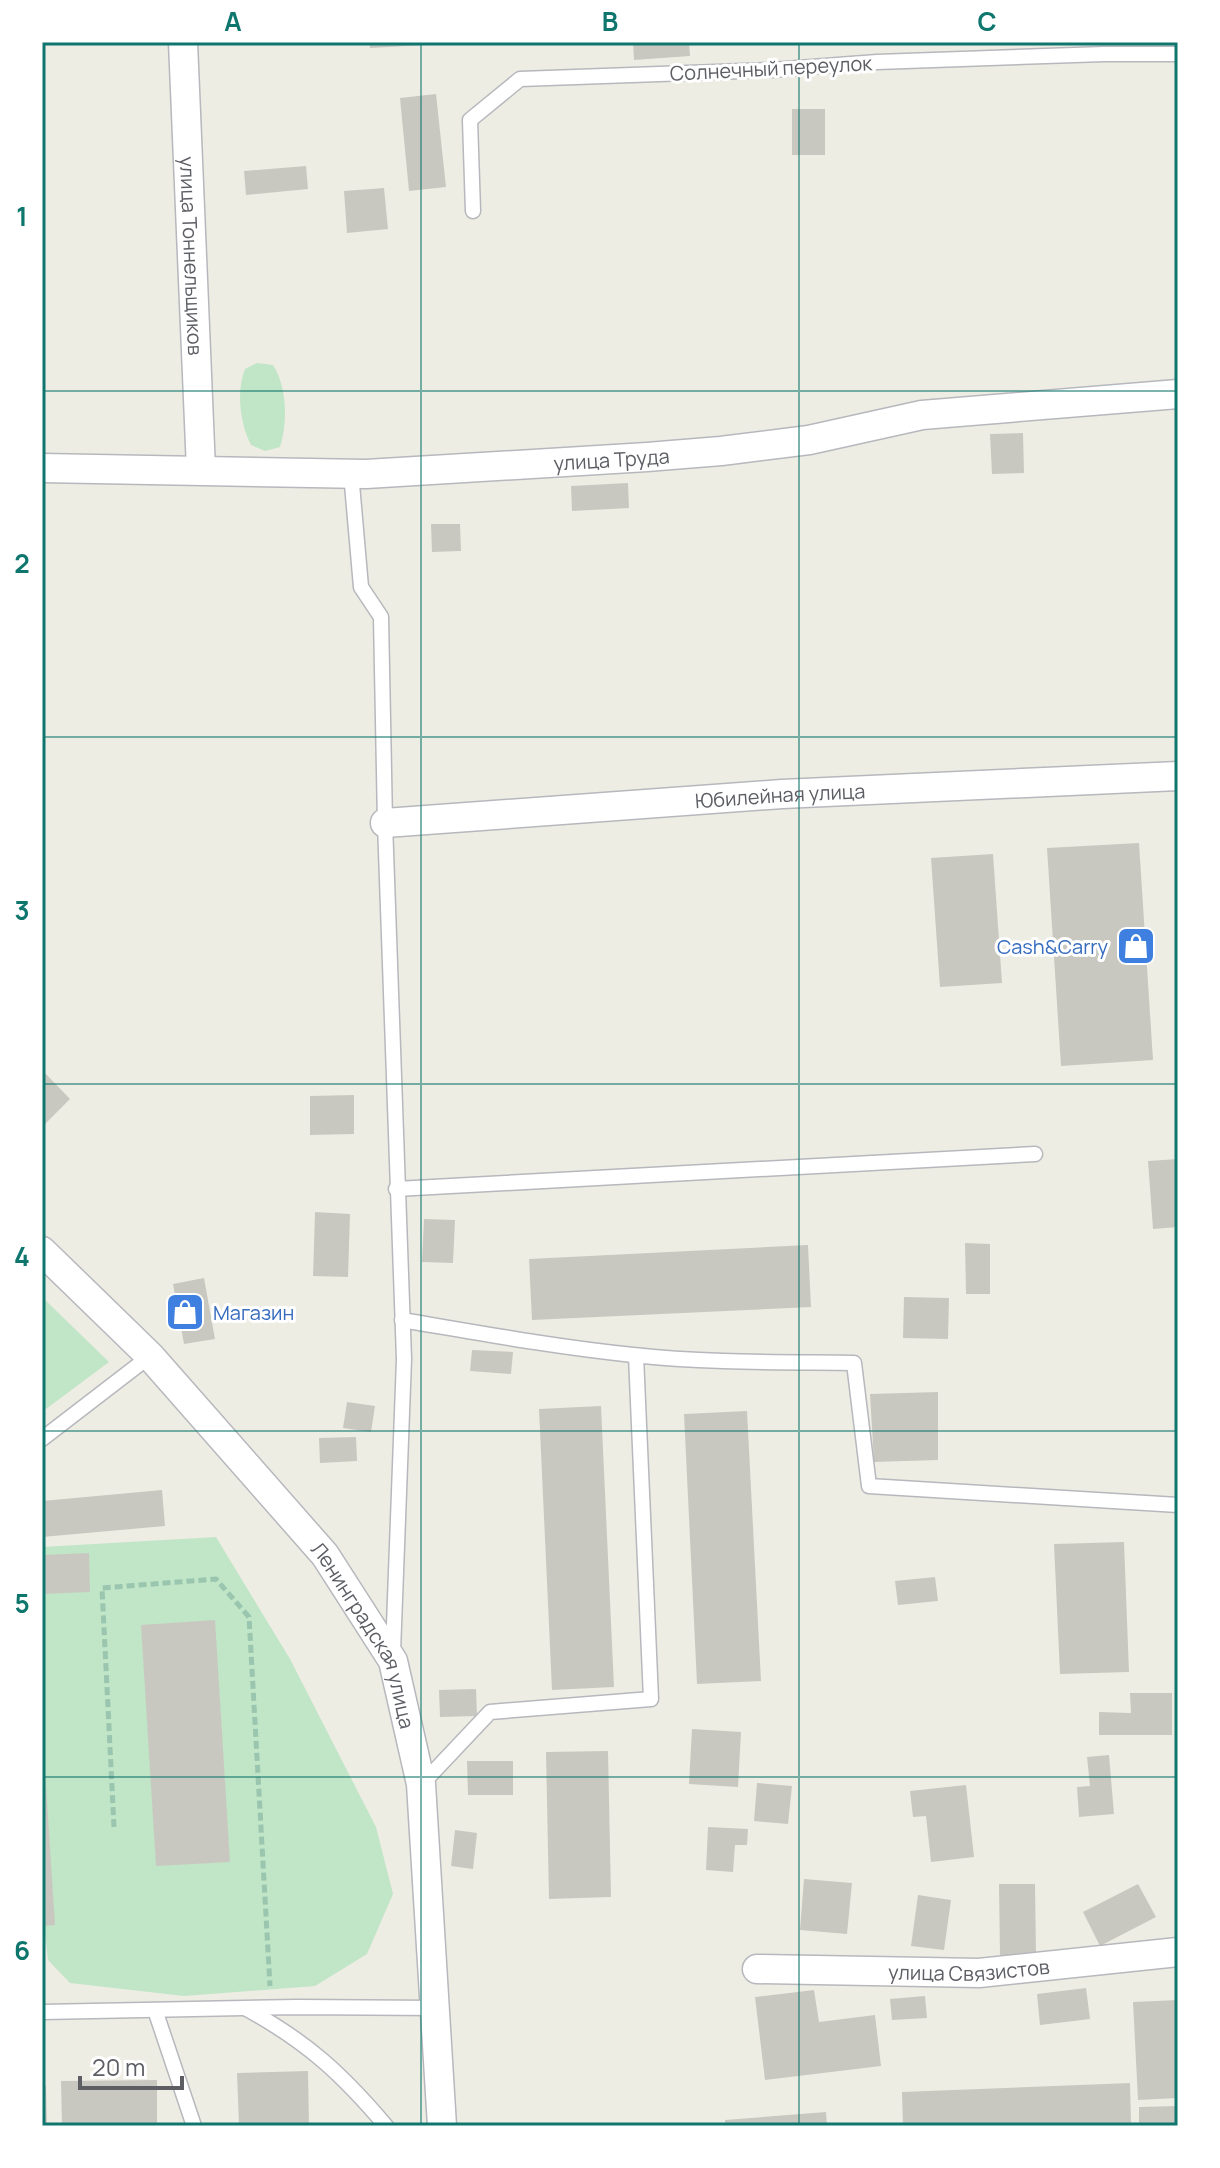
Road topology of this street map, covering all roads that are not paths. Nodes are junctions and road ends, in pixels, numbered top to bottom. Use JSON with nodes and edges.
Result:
{"nodes":[{"id":1,"x":183,"y":42,"type":"edge"},
{"id":2,"x":1178,"y":54,"type":"edge"},
{"id":3,"x":473,"y":211,"type":"dead end"},
{"id":4,"x":1178,"y":394,"type":"edge"},
{"id":5,"x":42,"y":468,"type":"edge"},
{"id":6,"x":201,"y":470,"type":"junction"},
{"id":7,"x":351,"y":473,"type":"junction"},
{"id":8,"x":1178,"y":776,"type":"edge"},
{"id":9,"x":385,"y":823,"type":"junction"},
{"id":10,"x":1035,"y":1154,"type":"dead end"},
{"id":11,"x":396,"y":1189,"type":"junction"},
{"id":12,"x":42,"y":1251,"type":"edge"},
{"id":13,"x":402,"y":1320,"type":"junction"},
{"id":14,"x":150,"y":1356,"type":"junction"},
{"id":15,"x":636,"y":1356,"type":"junction"},
{"id":16,"x":42,"y":1439,"type":"edge"},
{"id":17,"x":1178,"y":1503,"type":"edge"},
{"id":18,"x":393,"y":1661,"type":"junction"},
{"id":19,"x":421,"y":1784,"type":"junction"},
{"id":20,"x":1178,"y":1952,"type":"edge"},
{"id":21,"x":757,"y":1969,"type":"dead end"},
{"id":22,"x":245,"y":2008,"type":"junction"},
{"id":23,"x":437,"y":2008,"type":"junction"},
{"id":24,"x":155,"y":2010,"type":"junction"},
{"id":25,"x":42,"y":2012,"type":"edge"},
{"id":26,"x":194,"y":2126,"type":"edge"},
{"id":27,"x":386,"y":2126,"type":"edge"},
{"id":28,"x":442,"y":2126,"type":"edge"}],
"edges":[{"from":1,"to":6,"type":"street","name":"улица Тоннельщиков"},
{"from":2,"to":3,"type":"lane","name":"Солнечный переулок"},
{"from":4,"to":7,"type":"street","name":"улица Труда"},
{"from":5,"to":6,"type":"street","name":"улица Труда"},
{"from":6,"to":7,"type":"street","name":"улица Труда"},
{"from":7,"to":9,"type":"lane"},
{"from":8,"to":9,"type":"street","name":"Юбилейная улица"},
{"from":9,"to":11,"type":"lane"},
{"from":10,"to":11,"type":"lane"},
{"from":11,"to":13,"type":"lane"},
{"from":12,"to":14,"type":"street","name":"Ленинградская улица"},
{"from":13,"to":15,"type":"lane"},
{"from":13,"to":18,"type":"lane"},
{"from":14,"to":16,"type":"lane"},
{"from":14,"to":18,"type":"street","name":"Ленинградская улица"},
{"from":15,"to":17,"type":"lane"},
{"from":15,"to":19,"type":"lane"},
{"from":18,"to":19,"type":"street","name":"Ленинградская улица"},
{"from":19,"to":23,"type":"street","name":"Ленинградская улица"},
{"from":20,"to":21,"type":"street","name":"улица Связистов"},
{"from":22,"to":23,"type":"lane"},
{"from":22,"to":24,"type":"lane"},
{"from":22,"to":27,"type":"lane"},
{"from":23,"to":28,"type":"street","name":"Ленинградская улица"},
{"from":24,"to":25,"type":"lane"},
{"from":24,"to":26,"type":"lane"}]}
